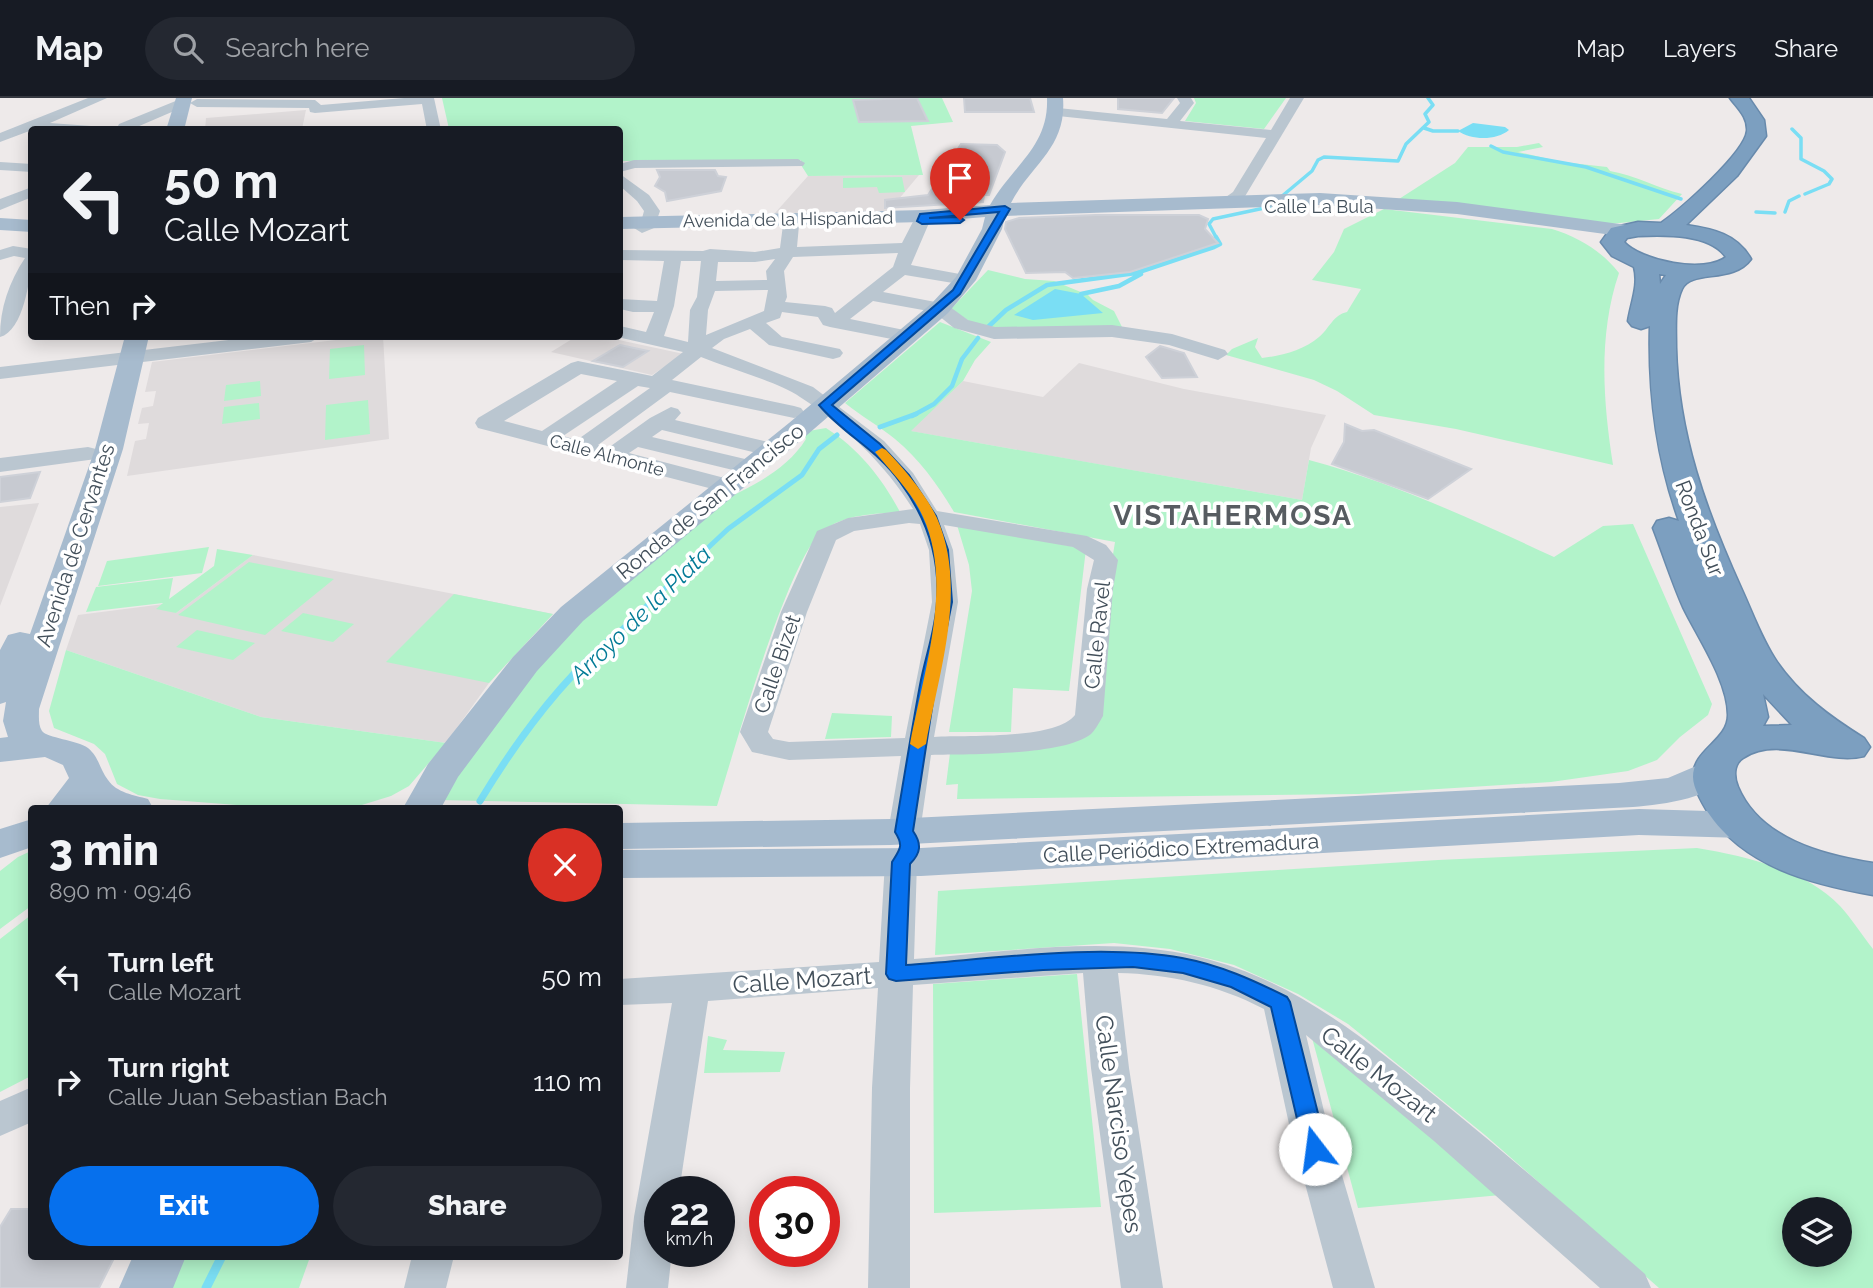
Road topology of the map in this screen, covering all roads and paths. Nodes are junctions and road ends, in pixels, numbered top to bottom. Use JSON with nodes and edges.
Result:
{"nodes":[{"id":1,"x":97,"y":98,"type":"edge"},
{"id":2,"x":1184,"y":98,"type":"edge"},
{"id":3,"x":1297,"y":98,"type":"edge"},
{"id":4,"x":1739,"y":98,"type":"edge"},
{"id":5,"x":1753,"y":98,"type":"edge"},
{"id":6,"x":424,"y":99,"type":"edge"},
{"id":7,"x":191,"y":100,"type":"edge"},
{"id":8,"x":285,"y":101,"type":"edge"},
{"id":9,"x":315,"y":105,"type":"edge"},
{"id":10,"x":1057,"y":105,"type":"edge"},
{"id":11,"x":1171,"y":124,"type":"junction"},
{"id":12,"x":42,"y":126,"type":"edge"},
{"id":13,"x":126,"y":126,"type":"edge"},
{"id":14,"x":177,"y":126,"type":"edge"},
{"id":15,"x":191,"y":126,"type":"edge"},
{"id":16,"x":315,"y":126,"type":"edge"},
{"id":17,"x":429,"y":126,"type":"edge"},
{"id":18,"x":28,"y":133,"type":"edge"},
{"id":19,"x":1275,"y":135,"type":"junction"},
{"id":20,"x":4,"y":147,"type":"edge"},
{"id":21,"x":28,"y":153,"type":"edge"},
{"id":22,"x":798,"y":163,"type":"dead end"},
{"id":23,"x":0,"y":166,"type":"edge"},
{"id":24,"x":28,"y":168,"type":"edge"},
{"id":25,"x":623,"y":168,"type":"edge"},
{"id":26,"x":623,"y":169,"type":"edge"},
{"id":27,"x":0,"y":180,"type":"edge"},
{"id":28,"x":28,"y":181,"type":"edge"},
{"id":29,"x":28,"y":194,"type":"edge"},
{"id":30,"x":1233,"y":199,"type":"junction"},
{"id":31,"x":28,"y":203,"type":"edge"},
{"id":32,"x":1259,"y":203,"type":"junction"},
{"id":33,"x":1005,"y":212,"type":"junction"},
{"id":34,"x":9,"y":213,"type":"edge"},
{"id":35,"x":28,"y":214,"type":"edge"},
{"id":36,"x":923,"y":219,"type":"junction"},
{"id":37,"x":623,"y":223,"type":"edge"},
{"id":38,"x":646,"y":225,"type":"junction"},
{"id":39,"x":791,"y":225,"type":"junction"},
{"id":40,"x":623,"y":229,"type":"edge"},
{"id":41,"x":1666,"y":229,"type":"junction"},
{"id":42,"x":28,"y":230,"type":"edge"},
{"id":43,"x":1619,"y":236,"type":"junction"},
{"id":44,"x":1713,"y":238,"type":"junction"},
{"id":45,"x":908,"y":248,"type":"junction"},
{"id":46,"x":788,"y":252,"type":"junction"},
{"id":47,"x":6,"y":253,"type":"edge"},
{"id":48,"x":28,"y":254,"type":"edge"},
{"id":49,"x":710,"y":254,"type":"junction"},
{"id":50,"x":623,"y":255,"type":"edge"},
{"id":51,"x":673,"y":255,"type":"junction"},
{"id":52,"x":1644,"y":263,"type":"junction"},
{"id":53,"x":28,"y":267,"type":"edge"},
{"id":54,"x":901,"y":269,"type":"junction"},
{"id":55,"x":1689,"y":271,"type":"junction"},
{"id":56,"x":21,"y":278,"type":"junction"},
{"id":57,"x":965,"y":279,"type":"junction"},
{"id":58,"x":0,"y":280,"type":"edge"},
{"id":59,"x":776,"y":285,"type":"junction"},
{"id":60,"x":707,"y":286,"type":"junction"},
{"id":61,"x":871,"y":295,"type":"junction"},
{"id":62,"x":16,"y":298,"type":"edge"},
{"id":63,"x":623,"y":305,"type":"edge"},
{"id":64,"x":665,"y":306,"type":"junction"},
{"id":65,"x":940,"y":308,"type":"junction"},
{"id":66,"x":774,"y":310,"type":"junction"},
{"id":67,"x":698,"y":315,"type":"junction"},
{"id":68,"x":835,"y":322,"type":"junction"},
{"id":69,"x":754,"y":323,"type":"junction"},
{"id":70,"x":0,"y":331,"type":"edge"},
{"id":71,"x":623,"y":332,"type":"edge"},
{"id":72,"x":907,"y":336,"type":"junction"},
{"id":73,"x":653,"y":338,"type":"junction"},
{"id":74,"x":243,"y":340,"type":"edge"},
{"id":75,"x":125,"y":347,"type":"edge"},
{"id":76,"x":700,"y":350,"type":"junction"},
{"id":77,"x":833,"y":353,"type":"dead end"},
{"id":78,"x":1214,"y":353,"type":"dead end"},
{"id":79,"x":602,"y":372,"type":"junction"},
{"id":80,"x":0,"y":373,"type":"edge"},
{"id":81,"x":634,"y":379,"type":"junction"},
{"id":82,"x":661,"y":384,"type":"junction"},
{"id":83,"x":698,"y":392,"type":"junction"},
{"id":84,"x":680,"y":406,"type":"junction"},
{"id":85,"x":825,"y":406,"type":"junction"},
{"id":86,"x":657,"y":422,"type":"junction"},
{"id":87,"x":511,"y":430,"type":"junction"},
{"id":88,"x":790,"y":431,"type":"junction"},
{"id":89,"x":545,"y":439,"type":"junction"},
{"id":90,"x":634,"y":439,"type":"junction"},
{"id":91,"x":580,"y":448,"type":"junction"},
{"id":92,"x":88,"y":454,"type":"junction"},
{"id":93,"x":611,"y":456,"type":"junction"},
{"id":94,"x":0,"y":465,"type":"edge"},
{"id":95,"x":732,"y":475,"type":"junction"},
{"id":96,"x":929,"y":516,"type":"junction"},
{"id":97,"x":0,"y":693,"type":"edge"},
{"id":98,"x":38,"y":746,"type":"junction"},
{"id":99,"x":917,"y":748,"type":"junction"},
{"id":100,"x":0,"y":750,"type":"edge"},
{"id":101,"x":1861,"y":751,"type":"edge"},
{"id":102,"x":1724,"y":758,"type":"junction"},
{"id":103,"x":442,"y":773,"type":"junction"},
{"id":104,"x":88,"y":779,"type":"junction"},
{"id":105,"x":68,"y":805,"type":"edge"},
{"id":106,"x":116,"y":805,"type":"edge"},
{"id":107,"x":400,"y":805,"type":"edge"},
{"id":108,"x":424,"y":805,"type":"edge"},
{"id":109,"x":1743,"y":825,"type":"junction"},
{"id":110,"x":28,"y":834,"type":"edge"},
{"id":111,"x":623,"y":836,"type":"edge"},
{"id":112,"x":0,"y":845,"type":"edge"},
{"id":113,"x":903,"y":847,"type":"junction"},
{"id":114,"x":623,"y":864,"type":"edge"},
{"id":115,"x":1812,"y":865,"type":"junction"},
{"id":116,"x":1873,"y":879,"type":"edge"},
{"id":117,"x":1873,"y":903,"type":"edge"},
{"id":118,"x":1098,"y":960,"type":"junction"},
{"id":119,"x":896,"y":974,"type":"junction"},
{"id":120,"x":692,"y":988,"type":"junction"},
{"id":121,"x":623,"y":992,"type":"edge"},
{"id":122,"x":1280,"y":1002,"type":"junction"},
{"id":123,"x":28,"y":1105,"type":"edge"},
{"id":124,"x":0,"y":1120,"type":"edge"},
{"id":125,"x":158,"y":1260,"type":"edge"},
{"id":126,"x":432,"y":1260,"type":"edge"},
{"id":127,"x":145,"y":1288,"type":"edge"},
{"id":128,"x":425,"y":1288,"type":"edge"},
{"id":129,"x":647,"y":1288,"type":"edge"},
{"id":130,"x":889,"y":1288,"type":"edge"},
{"id":131,"x":1142,"y":1288,"type":"edge"},
{"id":132,"x":1354,"y":1288,"type":"edge"},
{"id":133,"x":1630,"y":1288,"type":"edge"}],
"edges":[{"from":1,"to":12,"type":"street"},
{"from":2,"to":11,"type":"street"},
{"from":3,"to":19,"type":"street"},
{"from":4,"to":41,"type":"highway"},
{"from":5,"to":44,"type":"highway"},
{"from":6,"to":9,"type":"street"},
{"from":6,"to":17,"type":"street"},
{"from":7,"to":8,"type":"street"},
{"from":7,"to":13,"type":"street"},
{"from":7,"to":14,"type":"main road"},
{"from":7,"to":15,"type":"main road"},
{"from":8,"to":9,"type":"street"},
{"from":9,"to":16,"type":"street"},
{"from":10,"to":11,"type":"street"},
{"from":10,"to":33,"type":"main road","name":"Ronda de San Francisco"},
{"from":11,"to":19,"type":"street"},
{"from":18,"to":20,"type":"street"},
{"from":19,"to":30,"type":"street"},
{"from":20,"to":21,"type":"street"},
{"from":22,"to":25,"type":"street"},
{"from":23,"to":24,"type":"street"},
{"from":26,"to":38,"type":"street"},
{"from":27,"to":28,"type":"street"},
{"from":29,"to":34,"type":"street"},
{"from":30,"to":32,"type":"main road","name":"Calle La Bula"},
{"from":30,"to":33,"type":"main road","name":"Calle La Bula"},
{"from":31,"to":34,"type":"street"},
{"from":32,"to":33,"type":"main road","name":"Calle La Bula"},
{"from":32,"to":43,"type":"main road","name":"Calle La Bula"},
{"from":33,"to":36,"type":"main road","name":"Avenida de la Hispanidad"},
{"from":33,"to":57,"type":"main road","name":"Ronda de San Francisco"},
{"from":34,"to":35,"type":"main road"},
{"from":34,"to":42,"type":"main road"},
{"from":36,"to":38,"type":"main road","name":"Avenida de la Hispanidad"},
{"from":36,"to":39,"type":"main road","name":"Avenida de la Hispanidad"},
{"from":36,"to":45,"type":"street"},
{"from":37,"to":38,"type":"main road","name":"Avenida de la Hispanidad"},
{"from":38,"to":39,"type":"main road","name":"Avenida de la Hispanidad"},
{"from":38,"to":40,"type":"main road","name":"Avenida de la Hispanidad"},
{"from":39,"to":46,"type":"street"},
{"from":41,"to":43,"type":"highway"},
{"from":41,"to":44,"type":"highway"},
{"from":43,"to":52,"type":"highway"},
{"from":44,"to":55,"type":"highway"},
{"from":45,"to":46,"type":"street"},
{"from":45,"to":54,"type":"street"},
{"from":46,"to":49,"type":"street"},
{"from":46,"to":59,"type":"street"},
{"from":47,"to":48,"type":"street"},
{"from":49,"to":51,"type":"street"},
{"from":49,"to":60,"type":"street"},
{"from":50,"to":51,"type":"street"},
{"from":51,"to":64,"type":"street"},
{"from":52,"to":55,"type":"highway"},
{"from":52,"to":102,"type":"highway","name":"Ronda Sur"},
{"from":53,"to":56,"type":"street"},
{"from":54,"to":57,"type":"street"},
{"from":54,"to":61,"type":"street"},
{"from":55,"to":101,"type":"highway","name":"Ronda Sur"},
{"from":56,"to":58,"type":"street"},
{"from":56,"to":62,"type":"street"},
{"from":57,"to":65,"type":"main road","name":"Ronda de San Francisco"},
{"from":59,"to":60,"type":"street"},
{"from":59,"to":66,"type":"street"},
{"from":60,"to":67,"type":"street"},
{"from":61,"to":65,"type":"street"},
{"from":61,"to":68,"type":"street"},
{"from":62,"to":70,"type":"street"},
{"from":63,"to":64,"type":"street"},
{"from":64,"to":73,"type":"street"},
{"from":65,"to":72,"type":"main road","name":"Ronda de San Francisco"},
{"from":65,"to":78,"type":"street"},
{"from":66,"to":67,"type":"street"},
{"from":66,"to":68,"type":"street"},
{"from":66,"to":69,"type":"street"},
{"from":67,"to":76,"type":"street"},
{"from":68,"to":72,"type":"street"},
{"from":69,"to":76,"type":"street"},
{"from":69,"to":77,"type":"street"},
{"from":71,"to":73,"type":"street"},
{"from":72,"to":85,"type":"main road","name":"Ronda de San Francisco"},
{"from":73,"to":76,"type":"street"},
{"from":74,"to":75,"type":"street"},
{"from":75,"to":80,"type":"street"},
{"from":75,"to":92,"type":"main road","name":"Avenida de Cervantes"},
{"from":75,"to":98,"type":"main road","name":"Avenida de Cervantes"},
{"from":76,"to":82,"type":"street"},
{"from":76,"to":85,"type":"street"},
{"from":79,"to":81,"type":"street"},
{"from":79,"to":87,"type":"street"},
{"from":79,"to":87,"type":"street","name":"Calle Almonte"},
{"from":81,"to":82,"type":"street"},
{"from":81,"to":89,"type":"street"},
{"from":82,"to":83,"type":"street"},
{"from":82,"to":91,"type":"street"},
{"from":83,"to":84,"type":"street"},
{"from":83,"to":88,"type":"street"},
{"from":84,"to":86,"type":"street"},
{"from":84,"to":88,"type":"street"},
{"from":85,"to":88,"type":"main road","name":"Ronda de San Francisco"},
{"from":85,"to":96,"type":"street"},
{"from":86,"to":88,"type":"street"},
{"from":86,"to":90,"type":"street"},
{"from":87,"to":89,"type":"street","name":"Calle Almonte"},
{"from":88,"to":95,"type":"main road","name":"Ronda de San Francisco"},
{"from":89,"to":91,"type":"street","name":"Calle Almonte"},
{"from":90,"to":93,"type":"street"},
{"from":90,"to":95,"type":"street"},
{"from":91,"to":93,"type":"street","name":"Calle Almonte"},
{"from":92,"to":94,"type":"street"},
{"from":92,"to":97,"type":"main road","name":"Avenida de Cervantes"},
{"from":93,"to":95,"type":"street","name":"Calle Almonte"},
{"from":95,"to":103,"type":"main road","name":"Ronda de San Francisco"},
{"from":96,"to":99,"type":"street"},
{"from":96,"to":99,"type":"street","name":"Calle Bizet"},
{"from":96,"to":99,"type":"street","name":"Calle Ravel"},
{"from":98,"to":100,"type":"main road"},
{"from":98,"to":104,"type":"main road"},
{"from":99,"to":113,"type":"street"},
{"from":101,"to":102,"type":"highway"},
{"from":102,"to":109,"type":"highway"},
{"from":102,"to":113,"type":"main road","name":"Calle Periódico Extremadura"},
{"from":103,"to":107,"type":"main road","name":"Ronda de San Francisco"},
{"from":103,"to":108,"type":"main road","name":"Ronda de San Francisco"},
{"from":104,"to":105,"type":"main road"},
{"from":104,"to":106,"type":"main road"},
{"from":109,"to":113,"type":"main road","name":"Calle Periódico Extremadura"},
{"from":109,"to":115,"type":"highway"},
{"from":110,"to":112,"type":"main road"},
{"from":111,"to":113,"type":"main road","name":"Calle Periódico Extremadura"},
{"from":113,"to":114,"type":"main road","name":"Calle Periódico Extremadura"},
{"from":113,"to":119,"type":"street"},
{"from":115,"to":116,"type":"highway"},
{"from":115,"to":117,"type":"highway"},
{"from":118,"to":119,"type":"street","name":"Calle Mozart"},
{"from":118,"to":122,"type":"street","name":"Calle Mozart"},
{"from":118,"to":131,"type":"street","name":"Calle Narciso Yepes"},
{"from":119,"to":120,"type":"street","name":"Calle Mozart"},
{"from":119,"to":130,"type":"street"},
{"from":120,"to":121,"type":"street","name":"Calle Mozart"},
{"from":120,"to":129,"type":"street"},
{"from":122,"to":132,"type":"street"},
{"from":122,"to":133,"type":"street","name":"Calle Mozart"},
{"from":123,"to":124,"type":"street"},
{"from":125,"to":127,"type":"main road"},
{"from":126,"to":128,"type":"street"}]}
